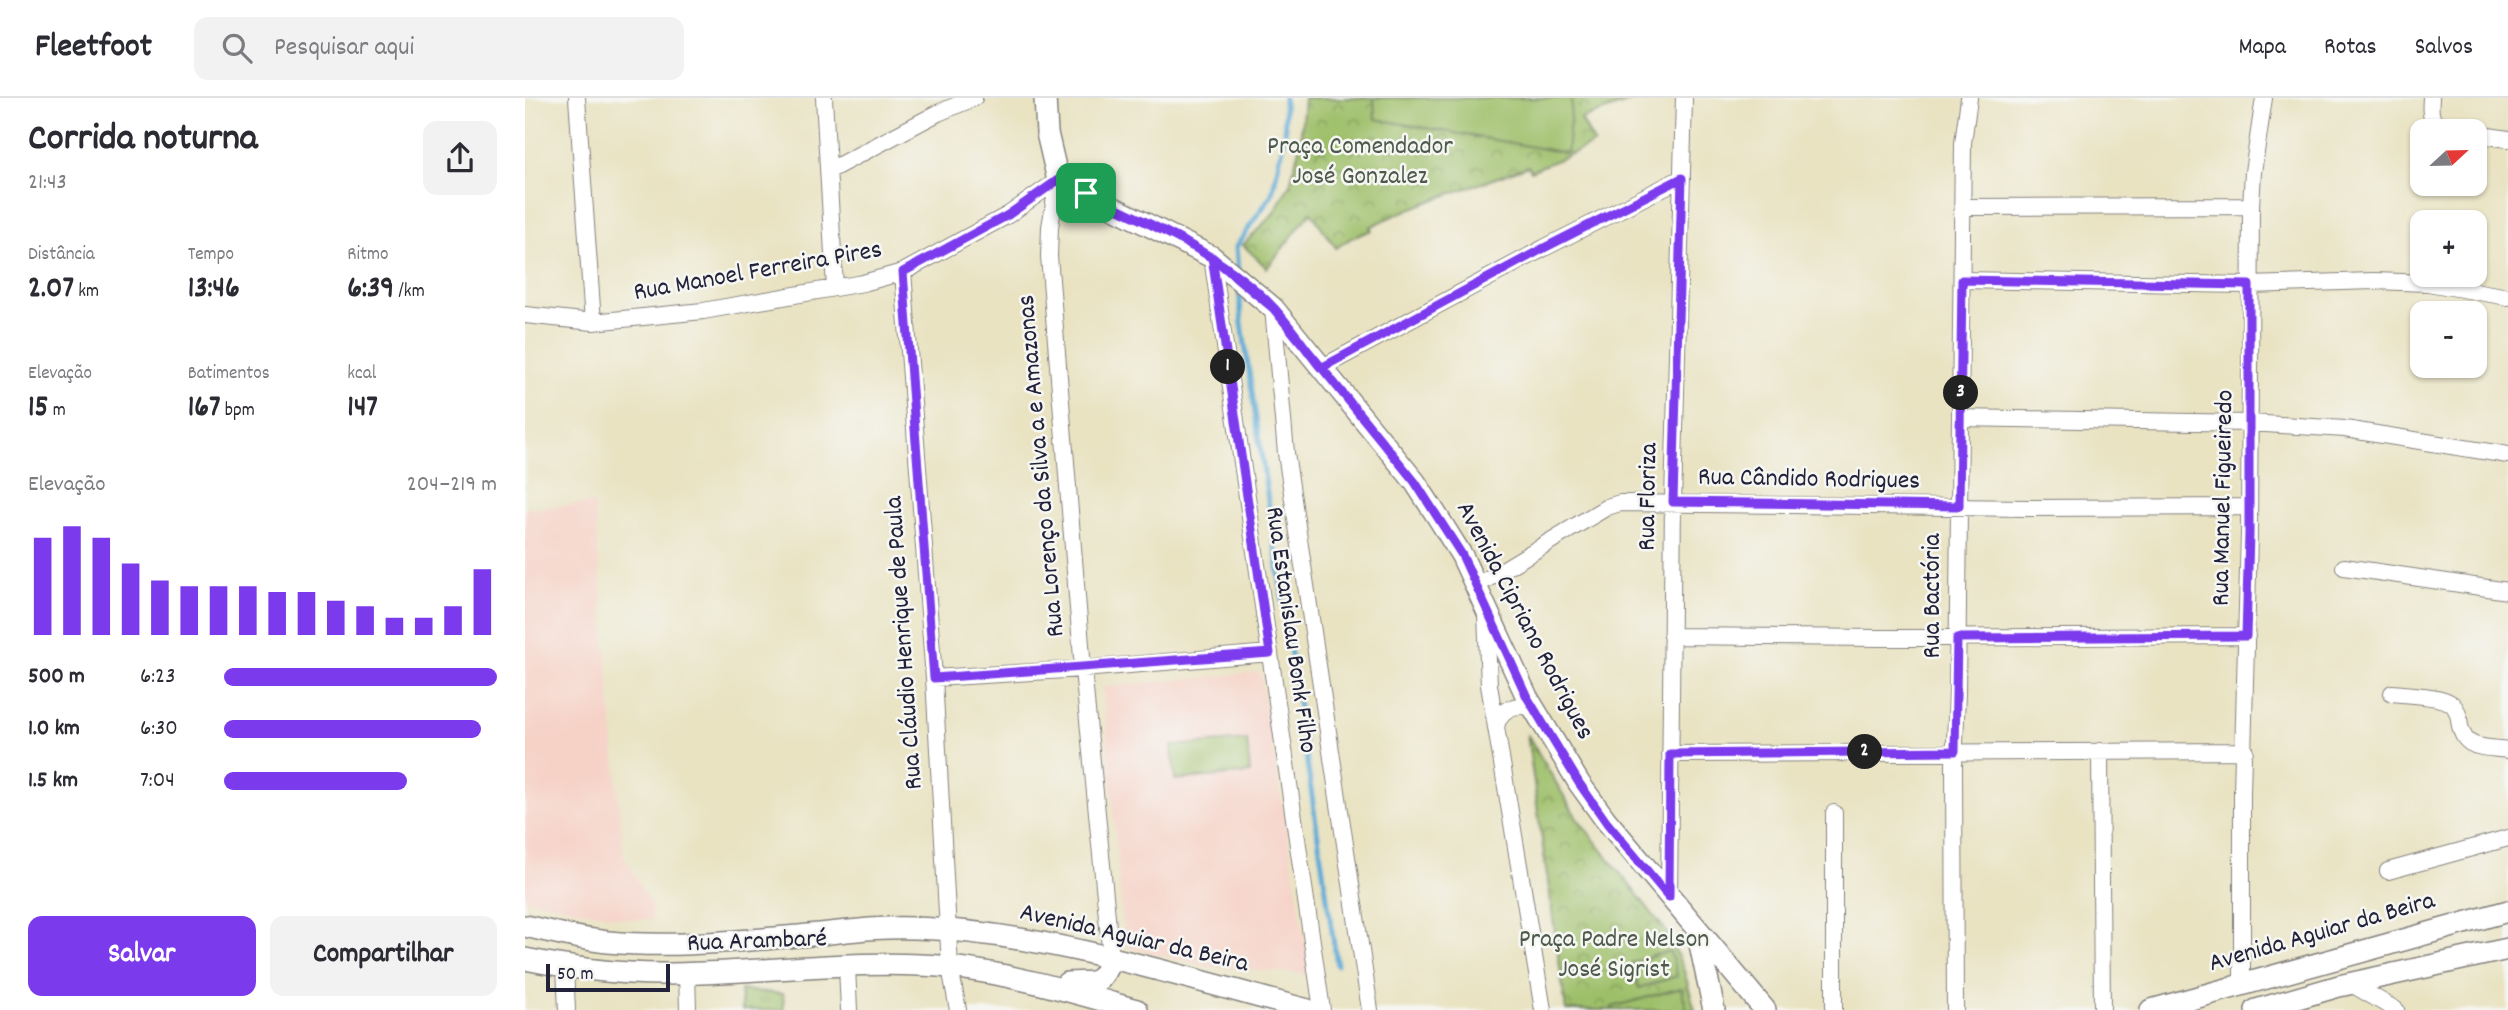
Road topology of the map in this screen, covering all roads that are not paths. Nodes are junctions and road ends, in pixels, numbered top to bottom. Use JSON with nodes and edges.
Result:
{"nodes":[{"id":1,"x":577,"y":98,"type":"edge"},
{"id":2,"x":824,"y":98,"type":"edge"},
{"id":3,"x":974,"y":98,"type":"edge"},
{"id":4,"x":1045,"y":98,"type":"edge"},
{"id":5,"x":1685,"y":98,"type":"edge"},
{"id":6,"x":1969,"y":98,"type":"edge"},
{"id":7,"x":2264,"y":98,"type":"edge"},
{"id":8,"x":2431,"y":98,"type":"edge"},
{"id":9,"x":938,"y":105,"type":"edge"},
{"id":10,"x":2432,"y":119,"type":"edge"},
{"id":11,"x":2487,"y":136,"type":"edge"},
{"id":12,"x":2508,"y":139,"type":"edge"},
{"id":13,"x":829,"y":170,"type":"junction"},
{"id":14,"x":1682,"y":178,"type":"junction"},
{"id":15,"x":1058,"y":180,"type":"junction"},
{"id":16,"x":2251,"y":206,"type":"junction"},
{"id":17,"x":1963,"y":207,"type":"junction"},
{"id":18,"x":1212,"y":257,"type":"junction"},
{"id":19,"x":903,"y":272,"type":"junction"},
{"id":20,"x":1962,"y":280,"type":"junction"},
{"id":21,"x":2249,"y":285,"type":"junction"},
{"id":22,"x":835,"y":288,"type":"junction"},
{"id":23,"x":2508,"y":298,"type":"edge"},
{"id":24,"x":1273,"y":308,"type":"junction"},
{"id":25,"x":525,"y":315,"type":"edge"},
{"id":26,"x":593,"y":322,"type":"junction"},
{"id":27,"x":1321,"y":368,"type":"junction"},
{"id":28,"x":1960,"y":418,"type":"junction"},
{"id":29,"x":2250,"y":423,"type":"junction"},
{"id":30,"x":2508,"y":455,"type":"edge"},
{"id":31,"x":1673,"y":502,"type":"junction"},
{"id":32,"x":1959,"y":506,"type":"junction"},
{"id":33,"x":2249,"y":507,"type":"junction"},
{"id":34,"x":2344,"y":566,"type":"dead end"},
{"id":35,"x":1476,"y":586,"type":"junction"},
{"id":36,"x":2508,"y":592,"type":"edge"},
{"id":37,"x":1486,"y":608,"type":"junction"},
{"id":38,"x":1671,"y":636,"type":"junction"},
{"id":39,"x":2246,"y":636,"type":"junction"},
{"id":40,"x":1957,"y":638,"type":"junction"},
{"id":41,"x":1270,"y":653,"type":"junction"},
{"id":42,"x":1083,"y":669,"type":"junction"},
{"id":43,"x":934,"y":678,"type":"junction"},
{"id":44,"x":2392,"y":693,"type":"dead end"},
{"id":45,"x":1534,"y":709,"type":"junction"},
{"id":46,"x":1496,"y":731,"type":"junction"},
{"id":47,"x":2508,"y":750,"type":"edge"},
{"id":48,"x":1955,"y":751,"type":"junction"},
{"id":49,"x":2100,"y":751,"type":"junction"},
{"id":50,"x":2245,"y":751,"type":"junction"},
{"id":51,"x":1670,"y":754,"type":"junction"},
{"id":52,"x":1834,"y":813,"type":"dead end"},
{"id":53,"x":2508,"y":838,"type":"edge"},
{"id":54,"x":2388,"y":871,"type":"dead end"},
{"id":55,"x":1669,"y":897,"type":"junction"},
{"id":56,"x":2508,"y":911,"type":"edge"},
{"id":57,"x":525,"y":926,"type":"edge"},
{"id":58,"x":1696,"y":928,"type":"junction"},
{"id":59,"x":947,"y":929,"type":"junction"},
{"id":60,"x":2508,"y":949,"type":"edge"},
{"id":61,"x":1111,"y":958,"type":"junction"},
{"id":62,"x":525,"y":959,"type":"edge"},
{"id":63,"x":565,"y":967,"type":"junction"},
{"id":64,"x":847,"y":967,"type":"junction"},
{"id":65,"x":950,"y":967,"type":"junction"},
{"id":66,"x":687,"y":973,"type":"junction"},
{"id":67,"x":2350,"y":983,"type":"junction"},
{"id":68,"x":2242,"y":984,"type":"junction"},
{"id":69,"x":1055,"y":988,"type":"junction"},
{"id":70,"x":567,"y":1010,"type":"edge"},
{"id":71,"x":688,"y":1010,"type":"edge"},
{"id":72,"x":849,"y":1010,"type":"edge"},
{"id":73,"x":958,"y":1010,"type":"edge"},
{"id":74,"x":1137,"y":1010,"type":"edge"},
{"id":75,"x":1308,"y":1010,"type":"edge"},
{"id":76,"x":1322,"y":1010,"type":"edge"},
{"id":77,"x":1370,"y":1010,"type":"edge"},
{"id":78,"x":1542,"y":1010,"type":"edge"},
{"id":79,"x":1714,"y":1010,"type":"edge"},
{"id":80,"x":1765,"y":1010,"type":"edge"},
{"id":81,"x":1834,"y":1010,"type":"edge"},
{"id":82,"x":1955,"y":1010,"type":"edge"},
{"id":83,"x":2102,"y":1010,"type":"edge"},
{"id":84,"x":2151,"y":1010,"type":"edge"},
{"id":85,"x":2256,"y":1010,"type":"edge"},
{"id":86,"x":2396,"y":1010,"type":"edge"}],
"edges":[{"from":1,"to":26,"type":"street"},
{"from":2,"to":13,"type":"street"},
{"from":3,"to":9,"type":"street"},
{"from":4,"to":15,"type":"main road"},
{"from":5,"to":14,"type":"street","name":"Rua Floriza"},
{"from":6,"to":17,"type":"street","name":"Rua Bactória"},
{"from":7,"to":16,"type":"street","name":"Rua Manuel Figueiredo"},
{"from":8,"to":10,"type":"street"},
{"from":9,"to":13,"type":"street"},
{"from":11,"to":12,"type":"street"},
{"from":13,"to":22,"type":"street"},
{"from":14,"to":27,"type":"street"},
{"from":14,"to":31,"type":"street","name":"Rua Floriza"},
{"from":15,"to":18,"type":"main road","name":"Avenida Cipriano Rodrigues"},
{"from":15,"to":19,"type":"street","name":"Rua Manoel Ferreira Pires"},
{"from":15,"to":42,"type":"street","name":"Rua Lorenço da Silva a e Amazonas"},
{"from":16,"to":17,"type":"street"},
{"from":16,"to":21,"type":"street","name":"Rua Manuel Figueiredo"},
{"from":17,"to":20,"type":"street","name":"Rua Bactória"},
{"from":18,"to":24,"type":"main road","name":"Avenida Cipriano Rodrigues"},
{"from":18,"to":41,"type":"street","name":"Rua Estanislau Bonk Filho"},
{"from":19,"to":22,"type":"street","name":"Rua Manoel Ferreira Pires"},
{"from":19,"to":43,"type":"street","name":"Rua Cláudio Henrique de Paula"},
{"from":20,"to":21,"type":"street"},
{"from":20,"to":28,"type":"street","name":"Rua Bactória"},
{"from":21,"to":23,"type":"street"},
{"from":21,"to":29,"type":"street","name":"Rua Manuel Figueiredo"},
{"from":22,"to":26,"type":"street","name":"Rua Manoel Ferreira Pires"},
{"from":24,"to":27,"type":"main road","name":"Avenida Cipriano Rodrigues"},
{"from":24,"to":77,"type":"street","name":"Rua Estanislau Bonk Filho"},
{"from":25,"to":26,"type":"street","name":"Rua Manoel Ferreira Pires"},
{"from":27,"to":35,"type":"main road","name":"Avenida Cipriano Rodrigues"},
{"from":28,"to":29,"type":"street"},
{"from":28,"to":32,"type":"street","name":"Rua Bactória"},
{"from":29,"to":30,"type":"street"},
{"from":29,"to":33,"type":"street","name":"Rua Manuel Figueiredo"},
{"from":31,"to":32,"type":"street","name":"Rua Cândido Rodrigues"},
{"from":31,"to":35,"type":"street","name":"Rua Cândido Rodrigues"},
{"from":31,"to":38,"type":"street","name":"Rua Floriza"},
{"from":32,"to":33,"type":"street","name":"Rua Cândido Rodrigues"},
{"from":32,"to":40,"type":"street","name":"Rua Bactória"},
{"from":33,"to":39,"type":"street","name":"Rua Manuel Figueiredo"},
{"from":34,"to":36,"type":"street"},
{"from":35,"to":37,"type":"main road","name":"Avenida Cipriano Rodrigues"},
{"from":37,"to":45,"type":"main road","name":"Avenida Cipriano Rodrigues"},
{"from":37,"to":46,"type":"street"},
{"from":38,"to":40,"type":"street"},
{"from":38,"to":51,"type":"street","name":"Rua Floriza"},
{"from":39,"to":40,"type":"street"},
{"from":39,"to":50,"type":"street","name":"Rua Manuel Figueiredo"},
{"from":40,"to":48,"type":"street","name":"Rua Bactória"},
{"from":41,"to":42,"type":"street"},
{"from":41,"to":76,"type":"street","name":"Rua Estanislau Bonk Filho"},
{"from":42,"to":43,"type":"street"},
{"from":42,"to":61,"type":"street","name":"Rua Lorenço da Silva a e Amazonas"},
{"from":43,"to":59,"type":"street","name":"Rua Cláudio Henrique de Paula"},
{"from":44,"to":47,"type":"street"},
{"from":45,"to":46,"type":"street"},
{"from":45,"to":55,"type":"main road","name":"Avenida Cipriano Rodrigues"},
{"from":46,"to":78,"type":"street"},
{"from":48,"to":49,"type":"street"},
{"from":48,"to":51,"type":"street"},
{"from":48,"to":82,"type":"street","name":"Rua Bactória"},
{"from":49,"to":50,"type":"street"},
{"from":49,"to":83,"type":"street"},
{"from":50,"to":68,"type":"street","name":"Rua Manuel Figueiredo"},
{"from":51,"to":55,"type":"street","name":"Rua Floriza"},
{"from":52,"to":81,"type":"street"},
{"from":53,"to":54,"type":"street"},
{"from":55,"to":58,"type":"main road","name":"Avenida Cipriano Rodrigues"},
{"from":56,"to":68,"type":"main road","name":"Avenida Aguiar da Beira"},
{"from":57,"to":59,"type":"main road","name":"Rua Arambaré"},
{"from":58,"to":79,"type":"main road","name":"Avenida Cipriano Rodrigues"},
{"from":58,"to":80,"type":"main road","name":"Avenida Cipriano Rodrigues"},
{"from":59,"to":61,"type":"main road","name":"Avenida Aguiar da Beira"},
{"from":59,"to":65,"type":"street","name":"Rua Cláudio Henrique de Paula"},
{"from":60,"to":67,"type":"main road"},
{"from":61,"to":69,"type":"main road"},
{"from":61,"to":75,"type":"main road","name":"Avenida Aguiar da Beira"},
{"from":62,"to":63,"type":"main road","name":"Rua Arambaré"},
{"from":63,"to":66,"type":"main road","name":"Rua Arambaré"},
{"from":63,"to":70,"type":"street"},
{"from":64,"to":65,"type":"main road","name":"Rua Arambaré"},
{"from":64,"to":66,"type":"main road","name":"Rua Arambaré"},
{"from":64,"to":72,"type":"street"},
{"from":65,"to":69,"type":"main road"},
{"from":65,"to":73,"type":"street","name":"Rua Cláudio Henrique de Paula"},
{"from":66,"to":71,"type":"street"},
{"from":67,"to":85,"type":"main road"},
{"from":67,"to":86,"type":"street"},
{"from":68,"to":84,"type":"main road","name":"Avenida Aguiar da Beira"},
{"from":69,"to":74,"type":"main road"}]}
